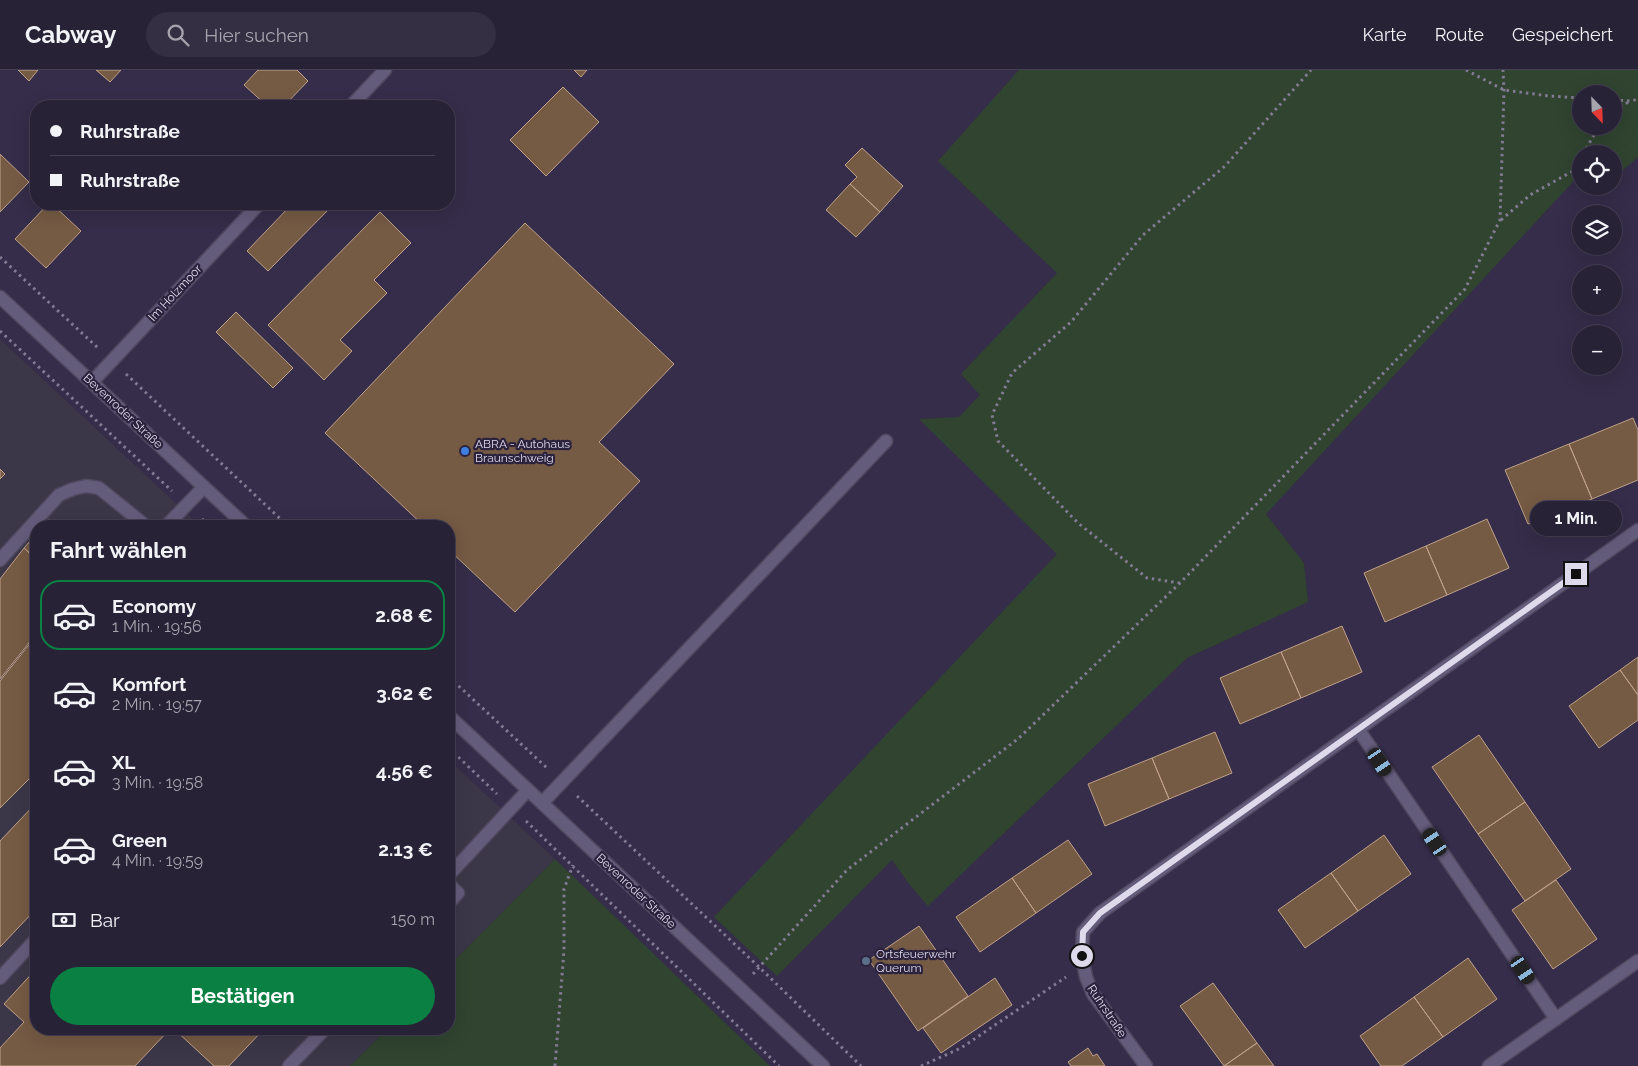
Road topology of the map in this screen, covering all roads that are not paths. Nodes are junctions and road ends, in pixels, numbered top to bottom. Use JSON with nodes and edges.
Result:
{"nodes":[{"id":1,"x":385,"y":70,"type":"edge"},
{"id":2,"x":357,"y":100,"type":"edge"},
{"id":3,"x":252,"y":210,"type":"edge"},
{"id":4,"x":2,"y":302,"type":"edge"},
{"id":5,"x":92,"y":382,"type":"junction"},
{"id":6,"x":886,"y":441,"type":"dead end"},
{"id":7,"x":204,"y":487,"type":"junction"},
{"id":8,"x":36,"y":520,"type":"edge"},
{"id":9,"x":139,"y":520,"type":"edge"},
{"id":10,"x":172,"y":520,"type":"edge"},
{"id":11,"x":240,"y":520,"type":"edge"},
{"id":12,"x":30,"y":527,"type":"edge"},
{"id":13,"x":1638,"y":530,"type":"edge"},
{"id":14,"x":0,"y":560,"type":"edge"},
{"id":15,"x":455,"y":722,"type":"edge"},
{"id":16,"x":1358,"y":729,"type":"junction"},
{"id":17,"x":528,"y":790,"type":"junction"},
{"id":18,"x":542,"y":804,"type":"junction"},
{"id":19,"x":455,"y":868,"type":"edge"},
{"id":20,"x":30,"y":946,"type":"edge"},
{"id":21,"x":1638,"y":961,"type":"edge"},
{"id":22,"x":0,"y":978,"type":"edge"},
{"id":23,"x":1556,"y":1019,"type":"junction"},
{"id":24,"x":320,"y":1035,"type":"edge"},
{"id":25,"x":289,"y":1066,"type":"edge"},
{"id":26,"x":823,"y":1066,"type":"edge"},
{"id":27,"x":1146,"y":1066,"type":"edge"},
{"id":28,"x":1489,"y":1066,"type":"edge"}],
"edges":[{"from":1,"to":2,"type":"street"},
{"from":3,"to":5,"type":"street","name":"Im Holzmoor"},
{"from":4,"to":5,"type":"street","name":"Bevenroder Straße"},
{"from":5,"to":7,"type":"street","name":"Bevenroder Straße"},
{"from":6,"to":18,"type":"street"},
{"from":7,"to":10,"type":"street"},
{"from":7,"to":11,"type":"street","name":"Bevenroder Straße"},
{"from":8,"to":9,"type":"street"},
{"from":12,"to":14,"type":"street"},
{"from":13,"to":16,"type":"street","name":"Ruhrstraße"},
{"from":15,"to":17,"type":"street","name":"Bevenroder Straße"},
{"from":16,"to":23,"type":"street"},
{"from":16,"to":27,"type":"street","name":"Ruhrstraße"},
{"from":17,"to":18,"type":"street","name":"Bevenroder Straße"},
{"from":17,"to":19,"type":"street"},
{"from":18,"to":26,"type":"street","name":"Bevenroder Straße"},
{"from":20,"to":22,"type":"street"},
{"from":21,"to":23,"type":"street"},
{"from":23,"to":28,"type":"street"},
{"from":24,"to":25,"type":"street"}]}
